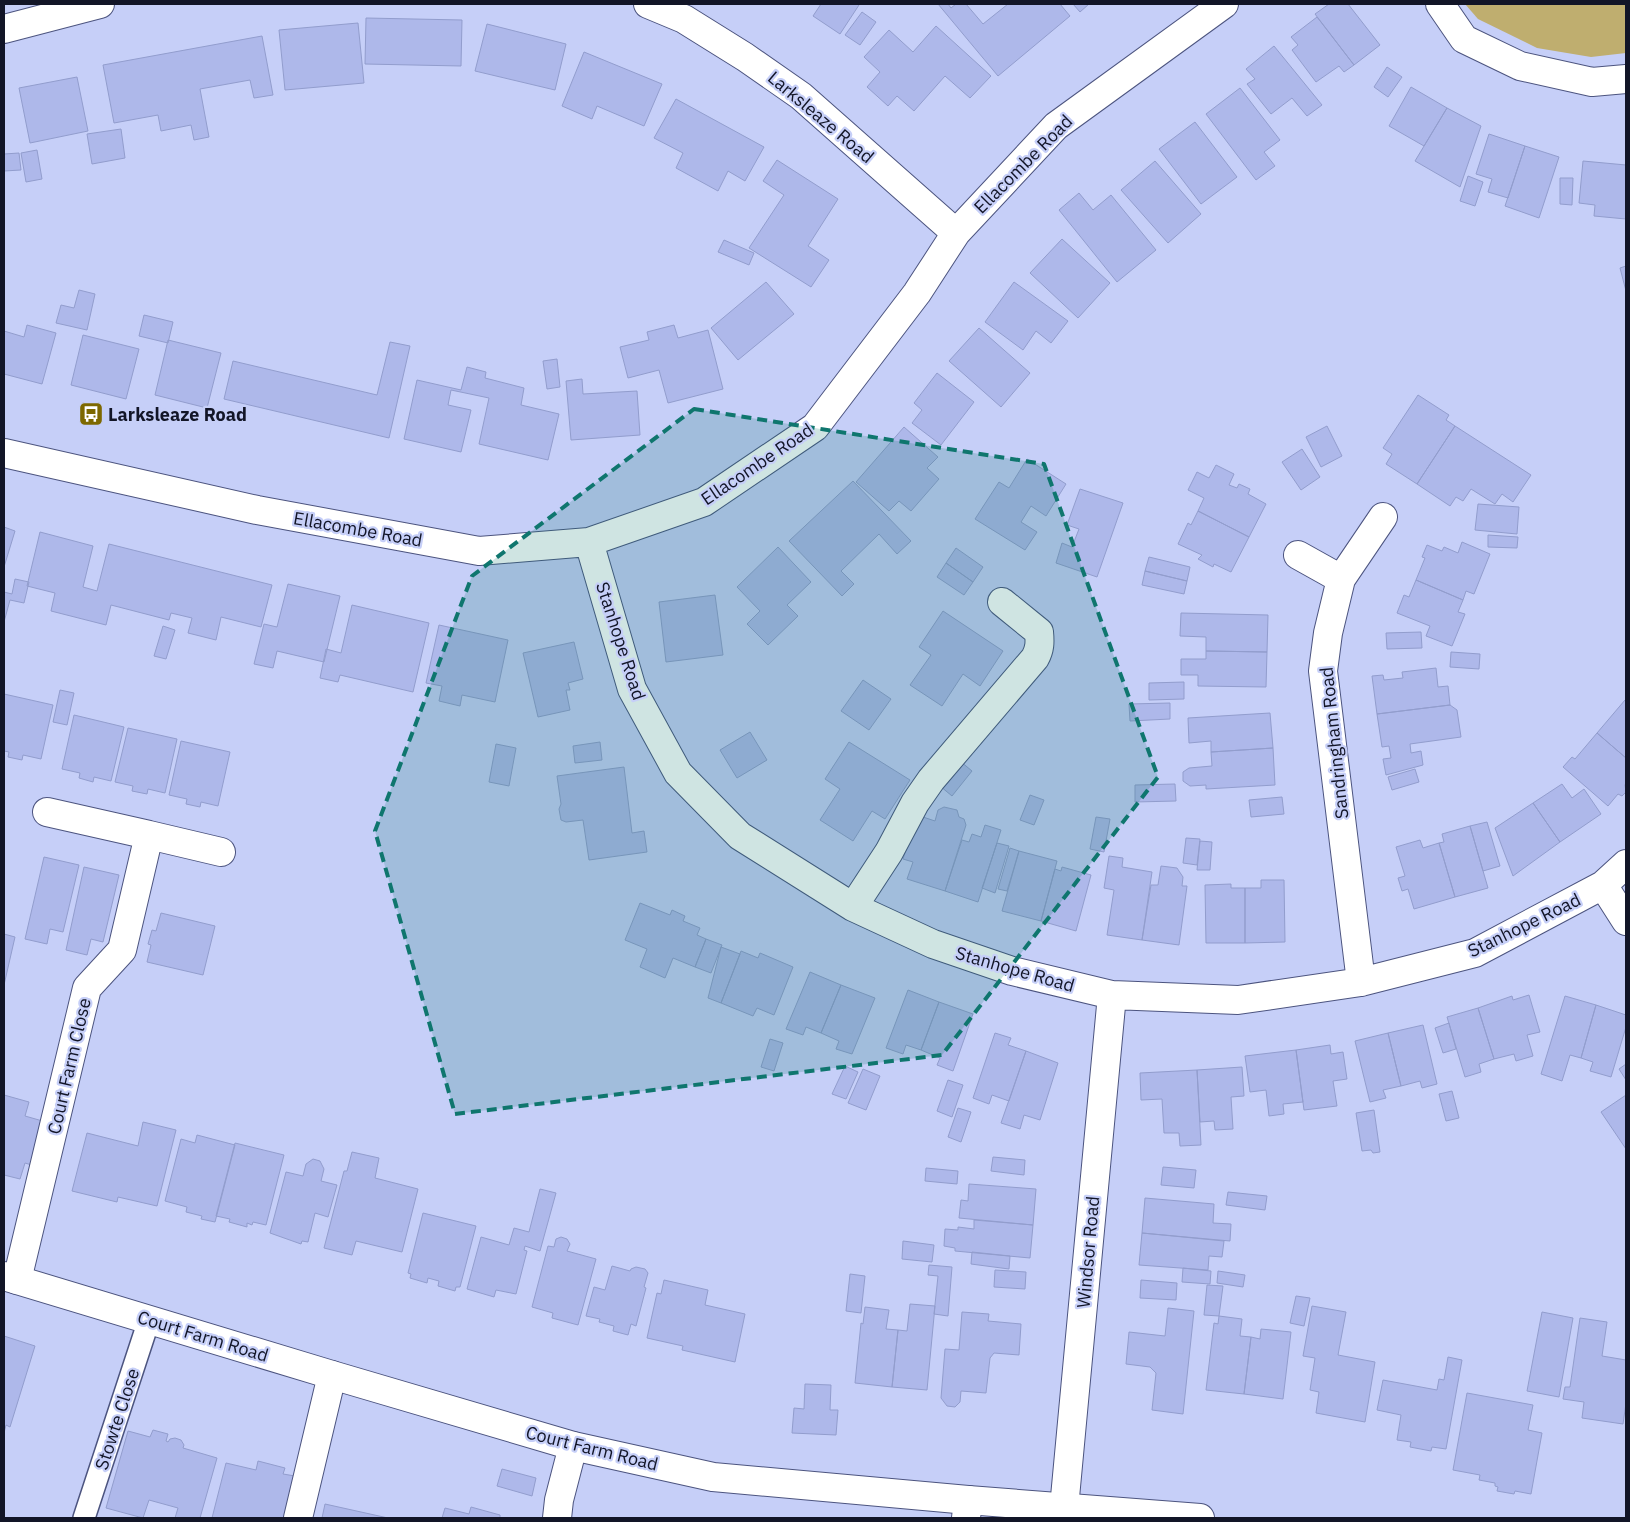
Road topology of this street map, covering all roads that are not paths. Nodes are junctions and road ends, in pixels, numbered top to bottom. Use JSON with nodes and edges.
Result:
{"nodes":[{"id":1,"x":100,"y":4,"type":"edge"},
{"id":2,"x":648,"y":4,"type":"edge"},
{"id":3,"x":1224,"y":4,"type":"edge"},
{"id":4,"x":1440,"y":4,"type":"edge"},
{"id":5,"x":4,"y":30,"type":"edge"},
{"id":6,"x":1626,"y":79,"type":"edge"},
{"id":7,"x":956,"y":234,"type":"junction"},
{"id":8,"x":4,"y":453,"type":"edge"},
{"id":9,"x":1383,"y":517,"type":"dead end"},
{"id":10,"x":589,"y":542,"type":"junction"},
{"id":11,"x":1298,"y":556,"type":"dead end"},
{"id":12,"x":1341,"y":579,"type":"junction"},
{"id":13,"x":1002,"y":602,"type":"dead end"},
{"id":14,"x":47,"y":812,"type":"dead end"},
{"id":15,"x":149,"y":835,"type":"junction"},
{"id":16,"x":221,"y":852,"type":"dead end"},
{"id":17,"x":1626,"y":864,"type":"edge"},
{"id":18,"x":1603,"y":885,"type":"junction"},
{"id":19,"x":853,"y":907,"type":"junction"},
{"id":20,"x":1626,"y":921,"type":"edge"},
{"id":21,"x":1361,"y":982,"type":"junction"},
{"id":22,"x":1112,"y":995,"type":"junction"},
{"id":23,"x":10,"y":1278,"type":"edge"},
{"id":24,"x":149,"y":1320,"type":"junction"},
{"id":25,"x":332,"y":1376,"type":"junction"},
{"id":26,"x":573,"y":1446,"type":"junction"},
{"id":27,"x":1064,"y":1508,"type":"junction"},
{"id":28,"x":967,"y":1509,"type":"edge"},
{"id":29,"x":998,"y":1510,"type":"edge"},
{"id":30,"x":84,"y":1518,"type":"edge"},
{"id":31,"x":298,"y":1518,"type":"edge"},
{"id":32,"x":557,"y":1518,"type":"edge"},
{"id":33,"x":1200,"y":1518,"type":"edge"}],
"edges":[{"from":1,"to":5,"type":"street"},
{"from":2,"to":7,"type":"street","name":"Larksleaze Road"},
{"from":3,"to":7,"type":"street","name":"Ellacombe Road"},
{"from":4,"to":6,"type":"street"},
{"from":7,"to":10,"type":"street","name":"Ellacombe Road"},
{"from":8,"to":10,"type":"street","name":"Ellacombe Road"},
{"from":9,"to":12,"type":"street","name":"Sandringham Road"},
{"from":10,"to":19,"type":"street","name":"Stanhope Road"},
{"from":11,"to":12,"type":"street"},
{"from":12,"to":21,"type":"street","name":"Sandringham Road"},
{"from":13,"to":19,"type":"street"},
{"from":14,"to":15,"type":"street"},
{"from":15,"to":16,"type":"street"},
{"from":15,"to":23,"type":"street","name":"Court Farm Close"},
{"from":17,"to":18,"type":"street","name":"Stanhope Road"},
{"from":18,"to":20,"type":"street"},
{"from":18,"to":21,"type":"street","name":"Stanhope Road"},
{"from":19,"to":22,"type":"street","name":"Stanhope Road"},
{"from":21,"to":22,"type":"street","name":"Stanhope Road"},
{"from":22,"to":27,"type":"street","name":"Windsor Road"},
{"from":23,"to":24,"type":"street","name":"Court Farm Road"},
{"from":24,"to":25,"type":"street","name":"Court Farm Road"},
{"from":24,"to":30,"type":"lane","name":"Stowte Close"},
{"from":25,"to":26,"type":"street","name":"Court Farm Road"},
{"from":25,"to":31,"type":"street"},
{"from":26,"to":28,"type":"street","name":"Court Farm Road"},
{"from":26,"to":32,"type":"street"},
{"from":27,"to":29,"type":"street","name":"Court Farm Road"},
{"from":27,"to":33,"type":"street","name":"Court Farm Road"},
{"from":28,"to":29,"type":"street","name":"Court Farm Road"}]}
